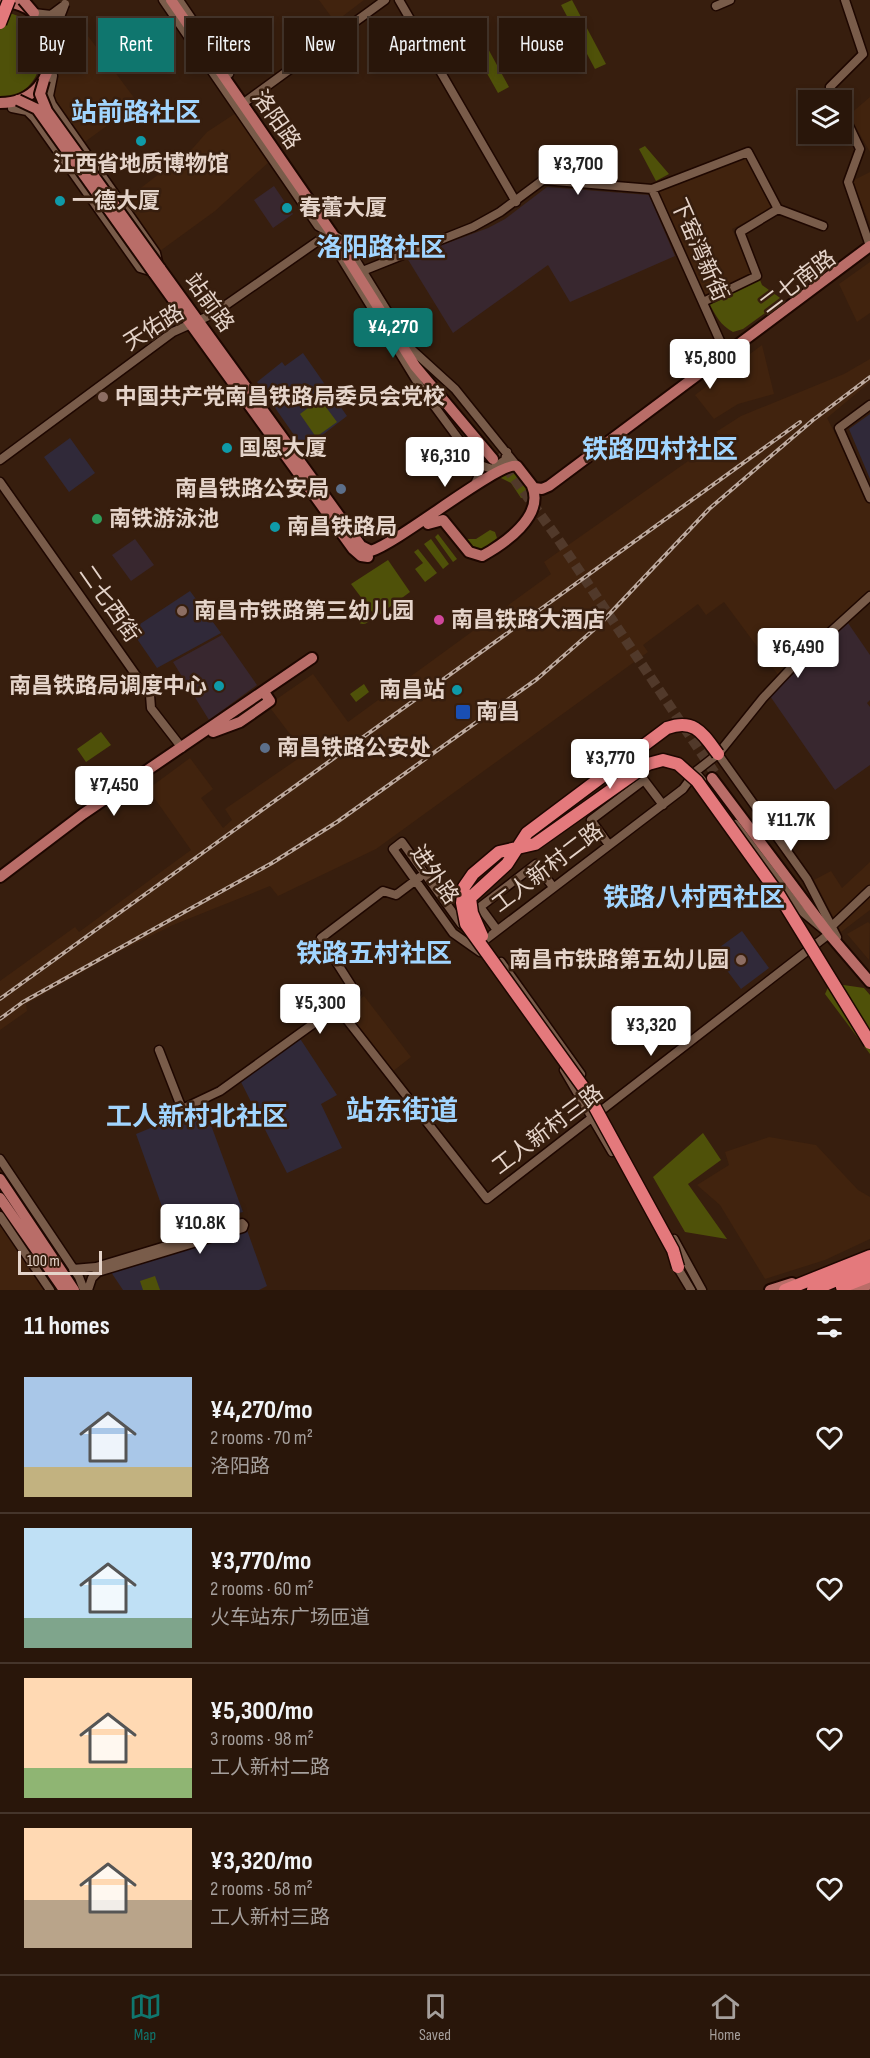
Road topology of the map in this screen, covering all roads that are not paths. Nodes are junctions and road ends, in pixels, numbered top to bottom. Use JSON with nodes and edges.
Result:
{"nodes":[{"id":1,"x":9,"y":0,"type":"edge"},
{"id":2,"x":163,"y":0,"type":"edge"},
{"id":3,"x":171,"y":0,"type":"edge"},
{"id":4,"x":178,"y":0,"type":"edge"},
{"id":5,"x":385,"y":0,"type":"edge"},
{"id":6,"x":399,"y":0,"type":"edge"},
{"id":7,"x":730,"y":0,"type":"edge"},
{"id":8,"x":845,"y":0,"type":"edge"},
{"id":9,"x":25,"y":1,"type":"edge"},
{"id":10,"x":67,"y":1,"type":"edge"},
{"id":11,"x":1,"y":2,"type":"edge"},
{"id":12,"x":716,"y":6,"type":"dead end"},
{"id":13,"x":37,"y":13,"type":"junction"},
{"id":14,"x":40,"y":18,"type":"edge"},
{"id":15,"x":41,"y":18,"type":"edge"},
{"id":16,"x":60,"y":18,"type":"edge"},
{"id":17,"x":62,"y":18,"type":"edge"},
{"id":18,"x":0,"y":23,"type":"edge"},
{"id":19,"x":49,"y":72,"type":"edge"},
{"id":20,"x":50,"y":72,"type":"edge"},
{"id":21,"x":48,"y":78,"type":"junction"},
{"id":22,"x":831,"y":90,"type":"edge"},
{"id":23,"x":0,"y":103,"type":"edge"},
{"id":24,"x":244,"y":103,"type":"junction"},
{"id":25,"x":15,"y":104,"type":"junction"},
{"id":26,"x":0,"y":108,"type":"edge"},
{"id":27,"x":852,"y":132,"type":"edge"},
{"id":28,"x":652,"y":189,"type":"junction"},
{"id":29,"x":516,"y":202,"type":"junction"},
{"id":30,"x":778,"y":209,"type":"junction"},
{"id":31,"x":823,"y":226,"type":"dead end"},
{"id":32,"x":331,"y":232,"type":"junction"},
{"id":33,"x":870,"y":246,"type":"edge"},
{"id":34,"x":870,"y":253,"type":"edge"},
{"id":35,"x":156,"y":270,"type":"junction"},
{"id":36,"x":361,"y":271,"type":"junction"},
{"id":37,"x":703,"y":302,"type":"junction"},
{"id":38,"x":194,"y":323,"type":"junction"},
{"id":39,"x":726,"y":352,"type":"junction"},
{"id":40,"x":870,"y":405,"type":"edge"},
{"id":41,"x":499,"y":455,"type":"junction"},
{"id":42,"x":0,"y":460,"type":"edge"},
{"id":43,"x":477,"y":464,"type":"junction"},
{"id":44,"x":517,"y":466,"type":"junction"},
{"id":45,"x":0,"y":482,"type":"edge"},
{"id":46,"x":475,"y":484,"type":"junction"},
{"id":47,"x":532,"y":486,"type":"junction"},
{"id":48,"x":870,"y":498,"type":"edge"},
{"id":49,"x":533,"y":503,"type":"junction"},
{"id":50,"x":356,"y":547,"type":"junction"},
{"id":51,"x":870,"y":596,"type":"edge"},
{"id":52,"x":312,"y":658,"type":"dead end"},
{"id":53,"x":264,"y":692,"type":"junction"},
{"id":54,"x":182,"y":748,"type":"junction"},
{"id":55,"x":718,"y":754,"type":"junction"},
{"id":56,"x":695,"y":772,"type":"junction"},
{"id":57,"x":714,"y":776,"type":"tunnel mouth"},
{"id":58,"x":663,"y":805,"type":"junction"},
{"id":59,"x":609,"y":845,"type":"junction"},
{"id":60,"x":517,"y":849,"type":"junction"},
{"id":61,"x":424,"y":874,"type":"junction"},
{"id":62,"x":0,"y":877,"type":"edge"},
{"id":63,"x":416,"y":880,"type":"junction"},
{"id":64,"x":0,"y":884,"type":"edge"},
{"id":65,"x":553,"y":887,"type":"junction"},
{"id":66,"x":870,"y":890,"type":"edge"},
{"id":67,"x":497,"y":930,"type":"junction"},
{"id":68,"x":833,"y":932,"type":"junction"},
{"id":69,"x":481,"y":944,"type":"junction"},
{"id":70,"x":870,"y":973,"type":"edge"},
{"id":71,"x":870,"y":982,"type":"edge"},
{"id":72,"x":337,"y":1007,"type":"junction"},
{"id":73,"x":870,"y":1042,"type":"edge"},
{"id":74,"x":159,"y":1050,"type":"dead end"},
{"id":75,"x":603,"y":1111,"type":"junction"},
{"id":76,"x":594,"y":1118,"type":"junction"},
{"id":77,"x":0,"y":1159,"type":"edge"},
{"id":78,"x":0,"y":1179,"type":"edge"},
{"id":79,"x":0,"y":1184,"type":"edge"},
{"id":80,"x":0,"y":1198,"type":"edge"},
{"id":81,"x":0,"y":1206,"type":"edge"},
{"id":82,"x":0,"y":1216,"type":"edge"},
{"id":83,"x":870,"y":1250,"type":"edge"},
{"id":84,"x":870,"y":1256,"type":"edge"},
{"id":85,"x":870,"y":1266,"type":"edge"},
{"id":86,"x":678,"y":1268,"type":"junction"},
{"id":87,"x":73,"y":1269,"type":"junction"},
{"id":88,"x":870,"y":1274,"type":"edge"},
{"id":89,"x":870,"y":1284,"type":"edge"},
{"id":90,"x":50,"y":1290,"type":"edge"},
{"id":91,"x":57,"y":1290,"type":"edge"},
{"id":92,"x":64,"y":1290,"type":"edge"},
{"id":93,"x":73,"y":1290,"type":"edge"},
{"id":94,"x":86,"y":1290,"type":"edge"},
{"id":95,"x":691,"y":1290,"type":"edge"},
{"id":96,"x":702,"y":1290,"type":"edge"},
{"id":97,"x":770,"y":1290,"type":"edge"},
{"id":98,"x":785,"y":1290,"type":"edge"},
{"id":99,"x":813,"y":1290,"type":"edge"},
{"id":100,"x":821,"y":1290,"type":"edge"},
{"id":101,"x":835,"y":1290,"type":"edge"},
{"id":102,"x":856,"y":1290,"type":"edge"}],
"edges":[{"from":1,"to":18,"type":"highway","bridge":true},
{"from":2,"to":32,"type":"street"},
{"from":3,"to":24,"type":"main road","name":"洛阳路"},
{"from":4,"to":24,"type":"street"},
{"from":5,"to":24,"type":"street"},
{"from":6,"to":29,"type":"street"},
{"from":7,"to":12,"type":"street"},
{"from":8,"to":22,"type":"street"},
{"from":9,"to":13,"type":"main road","bridge":true},
{"from":10,"to":13,"type":"street","bridge":true},
{"from":10,"to":16,"type":"street","bridge":true},
{"from":10,"to":17,"type":"street"},
{"from":11,"to":13,"type":"main road","bridge":true},
{"from":13,"to":14,"type":"main road","bridge":true},
{"from":13,"to":15,"type":"main road"},
{"from":19,"to":21,"type":"main road"},
{"from":20,"to":21,"type":"main road"},
{"from":21,"to":25,"type":"main road"},
{"from":21,"to":35,"type":"main road","name":"站前路","bridge":true},
{"from":23,"to":25,"type":"main road"},
{"from":24,"to":32,"type":"main road","name":"洛阳路"},
{"from":25,"to":26,"type":"main road"},
{"from":25,"to":35,"type":"main road","name":"站前路","bridge":true},
{"from":27,"to":33,"type":"street"},
{"from":28,"to":29,"type":"street","name":"下窑湾新街"},
{"from":28,"to":30,"type":"street"},
{"from":28,"to":37,"type":"street","name":"下窑湾新街"},
{"from":29,"to":36,"type":"street","name":"下窑湾新街"},
{"from":30,"to":31,"type":"street"},
{"from":30,"to":37,"type":"street"},
{"from":32,"to":36,"type":"main road","name":"洛阳路"},
{"from":32,"to":38,"type":"street","name":"天佑路"},
{"from":32,"to":41,"type":"main road","name":"洛阳路"},
{"from":32,"to":43,"type":"street","name":"洛阳路"},
{"from":33,"to":39,"type":"main road","name":"二七南路"},
{"from":34,"to":49,"type":"main road","name":"二七南路"},
{"from":35,"to":38,"type":"main road","name":"站前路"},
{"from":36,"to":41,"type":"main road","name":"洛阳路"},
{"from":37,"to":39,"type":"street","name":"下窑湾新街"},
{"from":38,"to":42,"type":"street","name":"天佑路"},
{"from":38,"to":50,"type":"main road","name":"站前路"},
{"from":39,"to":47,"type":"main road","name":"二七南路"},
{"from":40,"to":48,"type":"street"},
{"from":41,"to":43,"type":"street"},
{"from":41,"to":44,"type":"street","name":"洛阳路"},
{"from":43,"to":46,"type":"street"},
{"from":44,"to":46,"type":"main road"},
{"from":44,"to":47,"type":"main road"},
{"from":45,"to":54,"type":"street","name":"二七西街"},
{"from":46,"to":50,"type":"main road"},
{"from":47,"to":49,"type":"main road"},
{"from":49,"to":50,"type":"main road","name":"二七南路"},
{"from":51,"to":55,"type":"street"},
{"from":52,"to":53,"type":"main road"},
{"from":53,"to":54,"type":"main road"},
{"from":53,"to":64,"type":"main road"},
{"from":54,"to":62,"type":"main road"},
{"from":55,"to":56,"type":"street"},
{"from":55,"to":60,"type":"highway","bridge":true},
{"from":55,"to":68,"type":"street"},
{"from":56,"to":58,"type":"street","name":"工人新村二路"},
{"from":56,"to":68,"type":"street"},
{"from":57,"to":68,"type":"main road"},
{"from":58,"to":59,"type":"street","name":"工人新村二路"},
{"from":58,"to":59,"type":"street"},
{"from":59,"to":65,"type":"street","name":"工人新村二路"},
{"from":60,"to":69,"type":"highway","bridge":true},
{"from":60,"to":73,"type":"highway","bridge":true},
{"from":60,"to":86,"type":"highway","bridge":true},
{"from":61,"to":63,"type":"street"},
{"from":61,"to":63,"type":"street","name":"进外路"},
{"from":61,"to":69,"type":"street","name":"进外路"},
{"from":63,"to":69,"type":"street","name":"进外路"},
{"from":63,"to":72,"type":"street"},
{"from":65,"to":67,"type":"street","name":"工人新村二路"},
{"from":65,"to":67,"type":"street"},
{"from":66,"to":68,"type":"street","name":"工人新村三路"},
{"from":67,"to":69,"type":"street","name":"工人新村二路"},
{"from":68,"to":70,"type":"main road"},
{"from":68,"to":71,"type":"main road"},
{"from":68,"to":75,"type":"street","name":"工人新村三路"},
{"from":69,"to":75,"type":"street","name":"进外路"},
{"from":69,"to":76,"type":"street","name":"进外路"},
{"from":72,"to":74,"type":"street"},
{"from":72,"to":76,"type":"street","name":"工人新村三路"},
{"from":75,"to":76,"type":"street","name":"工人新村三路"},
{"from":75,"to":96,"type":"street","name":"进外路"},
{"from":76,"to":86,"type":"street","name":"进外路"},
{"from":77,"to":87,"type":"street"},
{"from":78,"to":93,"type":"main road"},
{"from":79,"to":93,"type":"main road"},
{"from":80,"to":92,"type":"main road"},
{"from":81,"to":91,"type":"main road"},
{"from":82,"to":90,"type":"street"},
{"from":83,"to":97,"type":"main road"},
{"from":84,"to":98,"type":"highway"},
{"from":85,"to":99,"type":"highway"},
{"from":86,"to":95,"type":"street","name":"进外路"},
{"from":87,"to":94,"type":"street"},
{"from":87,"to":94,"type":"street"},
{"from":88,"to":100,"type":"main road"},
{"from":88,"to":101,"type":"highway"},
{"from":89,"to":102,"type":"main road"}]}
